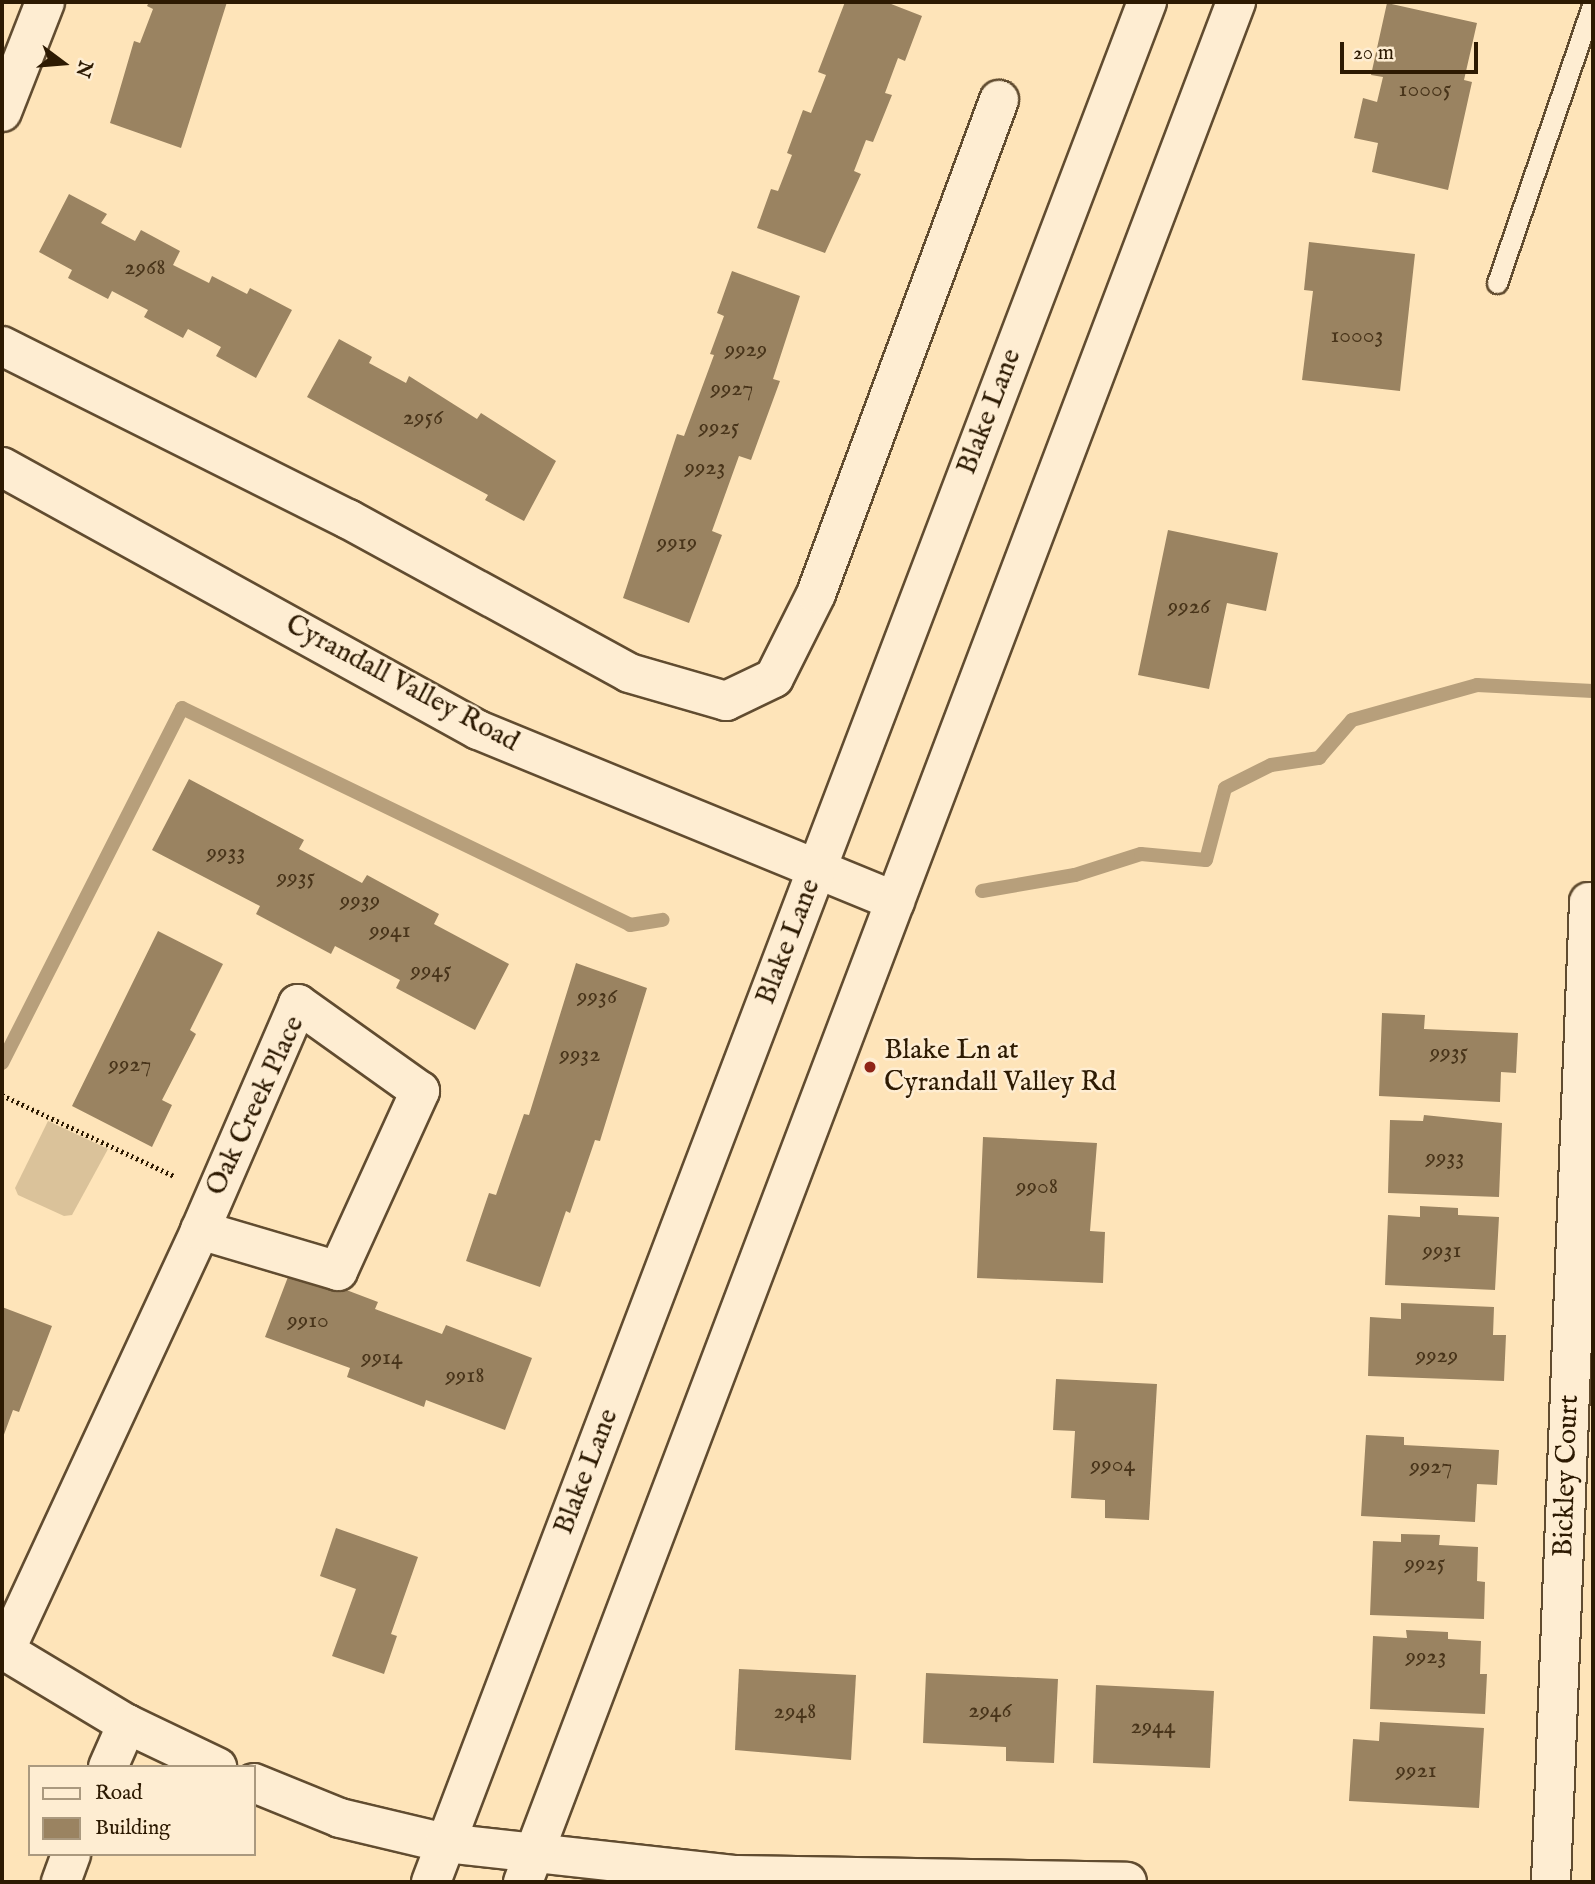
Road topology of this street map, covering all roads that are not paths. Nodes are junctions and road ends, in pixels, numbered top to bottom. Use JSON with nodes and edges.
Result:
{"nodes":[{"id":1,"x":45,"y":2,"type":"edge"},
{"id":2,"x":1147,"y":2,"type":"edge"},
{"id":3,"x":1236,"y":2,"type":"edge"},
{"id":4,"x":1593,"y":2,"type":"edge"},
{"id":5,"x":999,"y":100,"type":"dead end"},
{"id":6,"x":2,"y":112,"type":"edge"},
{"id":7,"x":1497,"y":283,"type":"dead end"},
{"id":8,"x":2,"y":346,"type":"edge"},
{"id":9,"x":2,"y":467,"type":"edge"},
{"id":10,"x":817,"y":869,"type":"junction"},
{"id":11,"x":895,"y":901,"type":"junction"},
{"id":12,"x":1589,"y":902,"type":"dead end"},
{"id":13,"x":200,"y":1230,"type":"junction"},
{"id":14,"x":4,"y":1650,"type":"edge"},
{"id":15,"x":127,"y":1724,"type":"junction"},
{"id":16,"x":109,"y":1765,"type":"edge"},
{"id":17,"x":214,"y":1765,"type":"edge"},
{"id":18,"x":256,"y":1784,"type":"edge"},
{"id":19,"x":445,"y":1843,"type":"junction"},
{"id":20,"x":70,"y":1856,"type":"edge"},
{"id":21,"x":529,"y":1866,"type":"edge"},
{"id":22,"x":996,"y":1881,"type":"edge"},
{"id":23,"x":61,"y":1882,"type":"edge"},
{"id":24,"x":431,"y":1882,"type":"edge"},
{"id":25,"x":1127,"y":1882,"type":"edge"},
{"id":26,"x":1551,"y":1882,"type":"edge"}],
"edges":[{"from":1,"to":6,"type":"street"},
{"from":2,"to":10,"type":"street","name":"Blake Lane"},
{"from":3,"to":11,"type":"street"},
{"from":4,"to":7,"type":"lane"},
{"from":5,"to":8,"type":"street"},
{"from":9,"to":10,"type":"street","name":"Cyrandall Valley Road"},
{"from":10,"to":11,"type":"street","name":"Cyrandall Valley Road"},
{"from":10,"to":19,"type":"street","name":"Blake Lane"},
{"from":11,"to":21,"type":"street"},
{"from":12,"to":26,"type":"street","name":"Bickley Court"},
{"from":13,"to":13,"type":"street","name":"Oak Creek Place"},
{"from":13,"to":14,"type":"street","name":"Oak Creek Place"},
{"from":14,"to":15,"type":"street"},
{"from":15,"to":16,"type":"street"},
{"from":15,"to":17,"type":"street"},
{"from":18,"to":19,"type":"street"},
{"from":19,"to":21,"type":"street"},
{"from":19,"to":24,"type":"street","name":"Blake Lane"},
{"from":20,"to":23,"type":"street"},
{"from":21,"to":22,"type":"street"},
{"from":22,"to":25,"type":"street"}]}
